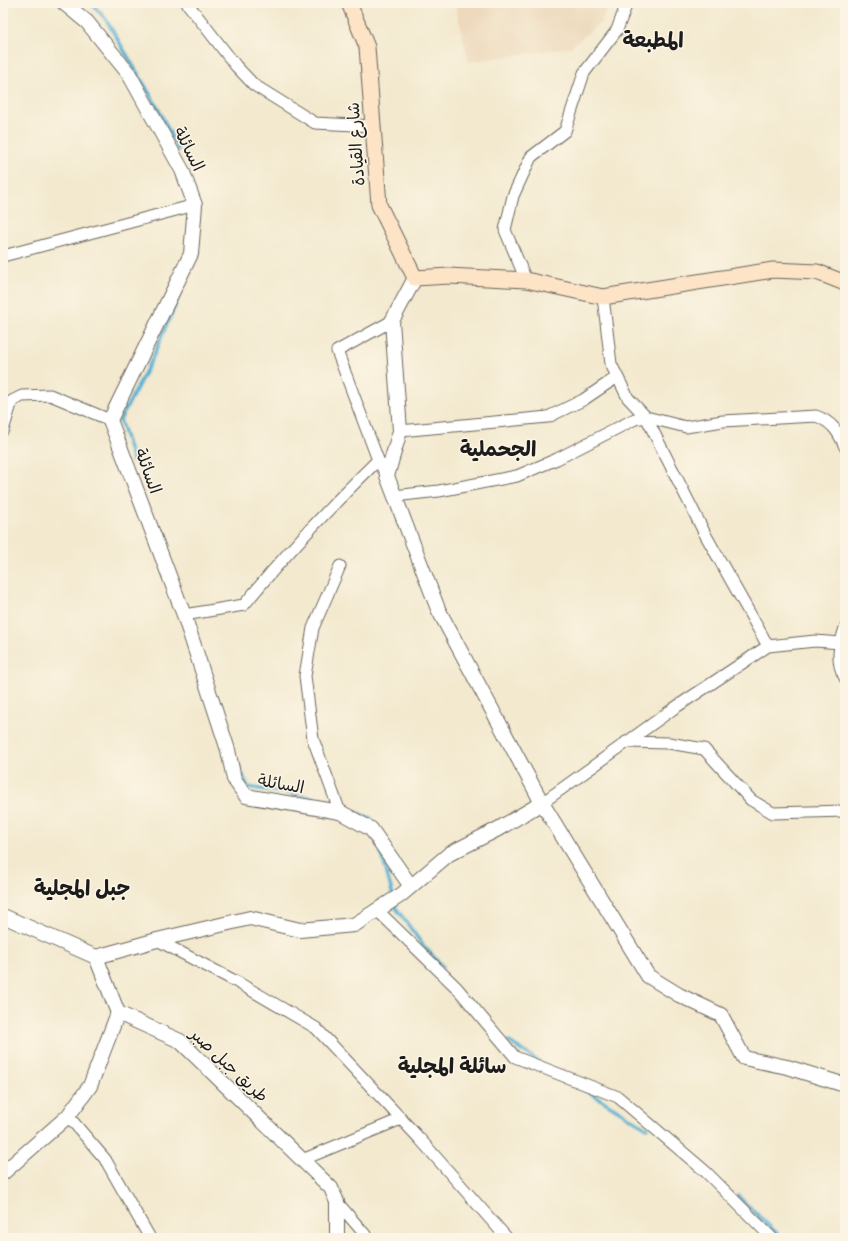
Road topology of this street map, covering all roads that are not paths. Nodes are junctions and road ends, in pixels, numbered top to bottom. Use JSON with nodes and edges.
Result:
{"nodes":[{"id":1,"x":64,"y":3,"type":"edge"},
{"id":2,"x":187,"y":3,"type":"edge"},
{"id":3,"x":349,"y":3,"type":"edge"},
{"id":4,"x":627,"y":3,"type":"edge"},
{"id":5,"x":374,"y":126,"type":"junction"},
{"id":6,"x":195,"y":205,"type":"junction"},
{"id":7,"x":3,"y":256,"type":"edge"},
{"id":8,"x":415,"y":278,"type":"junction"},
{"id":9,"x":526,"y":280,"type":"junction"},
{"id":10,"x":845,"y":283,"type":"edge"},
{"id":11,"x":603,"y":297,"type":"junction"},
{"id":12,"x":392,"y":321,"type":"junction"},
{"id":13,"x":617,"y":377,"type":"junction"},
{"id":14,"x":646,"y":417,"type":"junction"},
{"id":15,"x":110,"y":420,"type":"junction"},
{"id":16,"x":3,"y":430,"type":"edge"},
{"id":17,"x":400,"y":431,"type":"junction"},
{"id":18,"x":845,"y":447,"type":"edge"},
{"id":19,"x":378,"y":460,"type":"junction"},
{"id":20,"x":387,"y":476,"type":"junction"},
{"id":21,"x":394,"y":496,"type":"junction"},
{"id":22,"x":340,"y":566,"type":"dead end"},
{"id":23,"x":184,"y":615,"type":"junction"},
{"id":24,"x":845,"y":628,"type":"edge"},
{"id":25,"x":840,"y":642,"type":"junction"},
{"id":26,"x":768,"y":646,"type":"junction"},
{"id":27,"x":845,"y":678,"type":"edge"},
{"id":28,"x":626,"y":742,"type":"junction"},
{"id":29,"x":542,"y":803,"type":"junction"},
{"id":30,"x":845,"y":811,"type":"edge"},
{"id":31,"x":340,"y":812,"type":"junction"},
{"id":32,"x":410,"y":885,"type":"junction"},
{"id":33,"x":376,"y":909,"type":"junction"},
{"id":34,"x":3,"y":916,"type":"edge"},
{"id":35,"x":157,"y":940,"type":"junction"},
{"id":36,"x":96,"y":957,"type":"junction"},
{"id":37,"x":118,"y":1013,"type":"junction"},
{"id":38,"x":845,"y":1085,"type":"edge"},
{"id":39,"x":68,"y":1116,"type":"junction"},
{"id":40,"x":401,"y":1119,"type":"junction"},
{"id":41,"x":302,"y":1160,"type":"junction"},
{"id":42,"x":3,"y":1173,"type":"edge"},
{"id":43,"x":337,"y":1202,"type":"junction"},
{"id":44,"x":150,"y":1238,"type":"edge"},
{"id":45,"x":337,"y":1238,"type":"edge"},
{"id":46,"x":368,"y":1238,"type":"edge"},
{"id":47,"x":508,"y":1238,"type":"edge"},
{"id":48,"x":772,"y":1238,"type":"edge"}],
"edges":[{"from":1,"to":6,"type":"street","name":"السائلة"},
{"from":2,"to":5,"type":"street"},
{"from":3,"to":5,"type":"main road","name":"شارع القيادة"},
{"from":4,"to":9,"type":"street"},
{"from":5,"to":8,"type":"main road","name":"شارع القيادة"},
{"from":6,"to":7,"type":"street"},
{"from":6,"to":15,"type":"street","name":"السائلة"},
{"from":8,"to":9,"type":"main road"},
{"from":8,"to":12,"type":"street"},
{"from":9,"to":11,"type":"main road"},
{"from":10,"to":11,"type":"main road"},
{"from":11,"to":13,"type":"street"},
{"from":12,"to":17,"type":"street"},
{"from":12,"to":19,"type":"street"},
{"from":13,"to":14,"type":"street"},
{"from":13,"to":17,"type":"street"},
{"from":14,"to":18,"type":"street"},
{"from":14,"to":21,"type":"street"},
{"from":14,"to":26,"type":"street"},
{"from":15,"to":16,"type":"street"},
{"from":15,"to":23,"type":"street","name":"السائلة"},
{"from":17,"to":20,"type":"street"},
{"from":19,"to":20,"type":"street"},
{"from":19,"to":23,"type":"street"},
{"from":20,"to":21,"type":"street"},
{"from":21,"to":29,"type":"street"},
{"from":22,"to":31,"type":"street"},
{"from":23,"to":31,"type":"street","name":"السائلة"},
{"from":24,"to":25,"type":"street"},
{"from":25,"to":26,"type":"street"},
{"from":25,"to":27,"type":"street"},
{"from":26,"to":28,"type":"street"},
{"from":28,"to":29,"type":"street"},
{"from":28,"to":30,"type":"street"},
{"from":29,"to":32,"type":"street"},
{"from":29,"to":38,"type":"street"},
{"from":31,"to":32,"type":"street","name":"السائلة"},
{"from":32,"to":33,"type":"street"},
{"from":33,"to":35,"type":"street"},
{"from":33,"to":48,"type":"street"},
{"from":34,"to":36,"type":"street"},
{"from":35,"to":36,"type":"street"},
{"from":35,"to":40,"type":"street"},
{"from":36,"to":37,"type":"street"},
{"from":37,"to":39,"type":"street"},
{"from":37,"to":41,"type":"street","name":"طريق جبل صبر"},
{"from":39,"to":42,"type":"street"},
{"from":39,"to":44,"type":"street"},
{"from":40,"to":41,"type":"street"},
{"from":40,"to":47,"type":"street"},
{"from":41,"to":43,"type":"street","name":"طريق جبل صبر"},
{"from":43,"to":45,"type":"street","name":"طريق جبل صبر"},
{"from":43,"to":46,"type":"street"}]}
